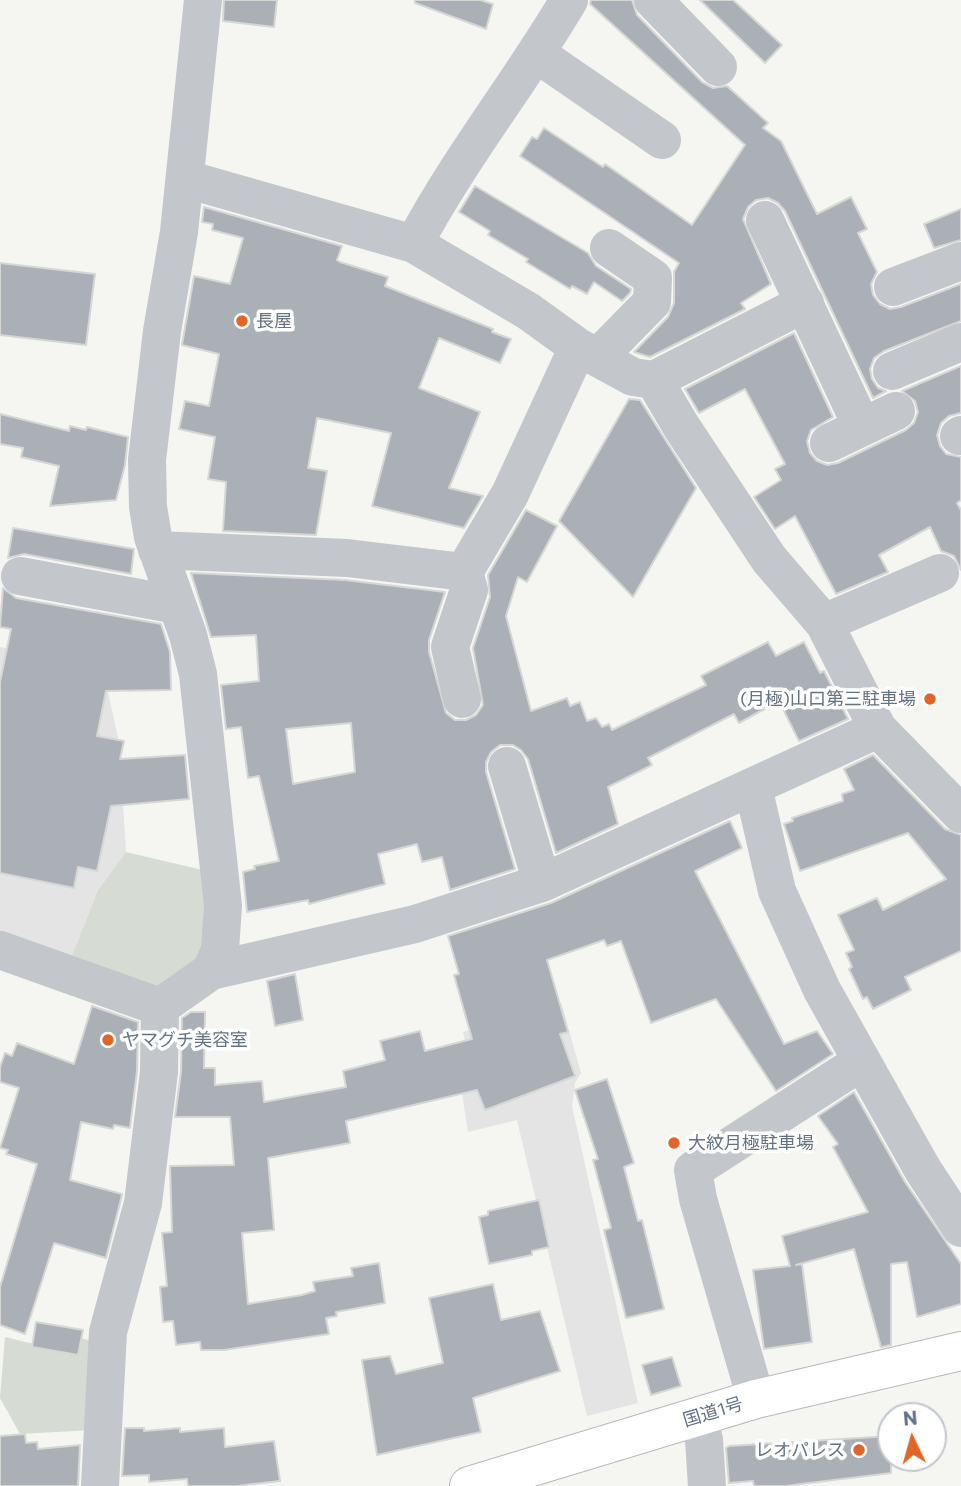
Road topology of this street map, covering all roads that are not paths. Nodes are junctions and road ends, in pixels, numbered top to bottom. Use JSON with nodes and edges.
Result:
{"nodes":[{"id":1,"x":203,"y":0,"type":"edge"},
{"id":2,"x":569,"y":0,"type":"edge"},
{"id":3,"x":653,"y":0,"type":"edge"},
{"id":4,"x":537,"y":54,"type":"junction"},
{"id":5,"x":718,"y":67,"type":"dead end"},
{"id":6,"x":662,"y":140,"type":"dead end"},
{"id":7,"x":186,"y":179,"type":"junction"},
{"id":8,"x":765,"y":220,"type":"dead end"},
{"id":9,"x":414,"y":244,"type":"junction"},
{"id":10,"x":609,"y":248,"type":"dead end"},
{"id":11,"x":961,"y":261,"type":"edge"},
{"id":12,"x":892,"y":287,"type":"dead end"},
{"id":13,"x":805,"y":303,"type":"junction"},
{"id":14,"x":961,"y":342,"type":"edge"},
{"id":15,"x":588,"y":352,"type":"junction"},
{"id":16,"x":892,"y":370,"type":"dead end"},
{"id":17,"x":654,"y":380,"type":"junction"},
{"id":18,"x":896,"y":411,"type":"dead end"},
{"id":19,"x":157,"y":550,"type":"junction"},
{"id":20,"x":464,"y":572,"type":"junction"},
{"id":21,"x":940,"y":573,"type":"dead end"},
{"id":22,"x":20,"y":576,"type":"dead end"},
{"id":23,"x":177,"y":604,"type":"junction"},
{"id":24,"x":824,"y":623,"type":"junction"},
{"id":25,"x":462,"y":699,"type":"dead end"},
{"id":26,"x":878,"y":729,"type":"junction"},
{"id":27,"x":507,"y":766,"type":"dead end"},
{"id":28,"x":753,"y":787,"type":"junction"},
{"id":29,"x":961,"y":814,"type":"edge"},
{"id":30,"x":542,"y":883,"type":"junction"},
{"id":31,"x":0,"y":950,"type":"edge"},
{"id":32,"x":211,"y":971,"type":"junction"},
{"id":33,"x":160,"y":1007,"type":"junction"},
{"id":34,"x":861,"y":1062,"type":"junction"},
{"id":35,"x":961,"y":1228,"type":"edge"},
{"id":36,"x":961,"y":1350,"type":"edge"},
{"id":37,"x":756,"y":1399,"type":"junction"},
{"id":38,"x":697,"y":1417,"type":"junction"},
{"id":39,"x":100,"y":1486,"type":"edge"},
{"id":40,"x":469,"y":1486,"type":"edge"},
{"id":41,"x":707,"y":1486,"type":"edge"}],
"edges":[{"from":1,"to":7,"type":"street"},
{"from":2,"to":4,"type":"street"},
{"from":3,"to":5,"type":"street"},
{"from":4,"to":6,"type":"street"},
{"from":4,"to":9,"type":"street"},
{"from":7,"to":9,"type":"street"},
{"from":7,"to":19,"type":"street"},
{"from":8,"to":13,"type":"street"},
{"from":9,"to":15,"type":"street"},
{"from":10,"to":15,"type":"street"},
{"from":11,"to":12,"type":"street"},
{"from":13,"to":17,"type":"street"},
{"from":13,"to":18,"type":"street"},
{"from":14,"to":16,"type":"street"},
{"from":15,"to":17,"type":"street"},
{"from":15,"to":20,"type":"street"},
{"from":17,"to":24,"type":"street"},
{"from":19,"to":20,"type":"street"},
{"from":19,"to":23,"type":"street"},
{"from":20,"to":25,"type":"street"},
{"from":21,"to":24,"type":"street"},
{"from":22,"to":23,"type":"street"},
{"from":23,"to":32,"type":"street"},
{"from":24,"to":26,"type":"street"},
{"from":26,"to":28,"type":"street"},
{"from":26,"to":29,"type":"street"},
{"from":27,"to":30,"type":"street"},
{"from":28,"to":30,"type":"street"},
{"from":28,"to":34,"type":"street"},
{"from":30,"to":32,"type":"street"},
{"from":31,"to":33,"type":"street"},
{"from":32,"to":33,"type":"street"},
{"from":33,"to":39,"type":"street"},
{"from":34,"to":35,"type":"street"},
{"from":34,"to":37,"type":"street"},
{"from":36,"to":37,"type":"highway","name":"国道1号"},
{"from":37,"to":38,"type":"highway","name":"国道1号"},
{"from":38,"to":40,"type":"highway","name":"国道1号"},
{"from":38,"to":41,"type":"street"}]}
